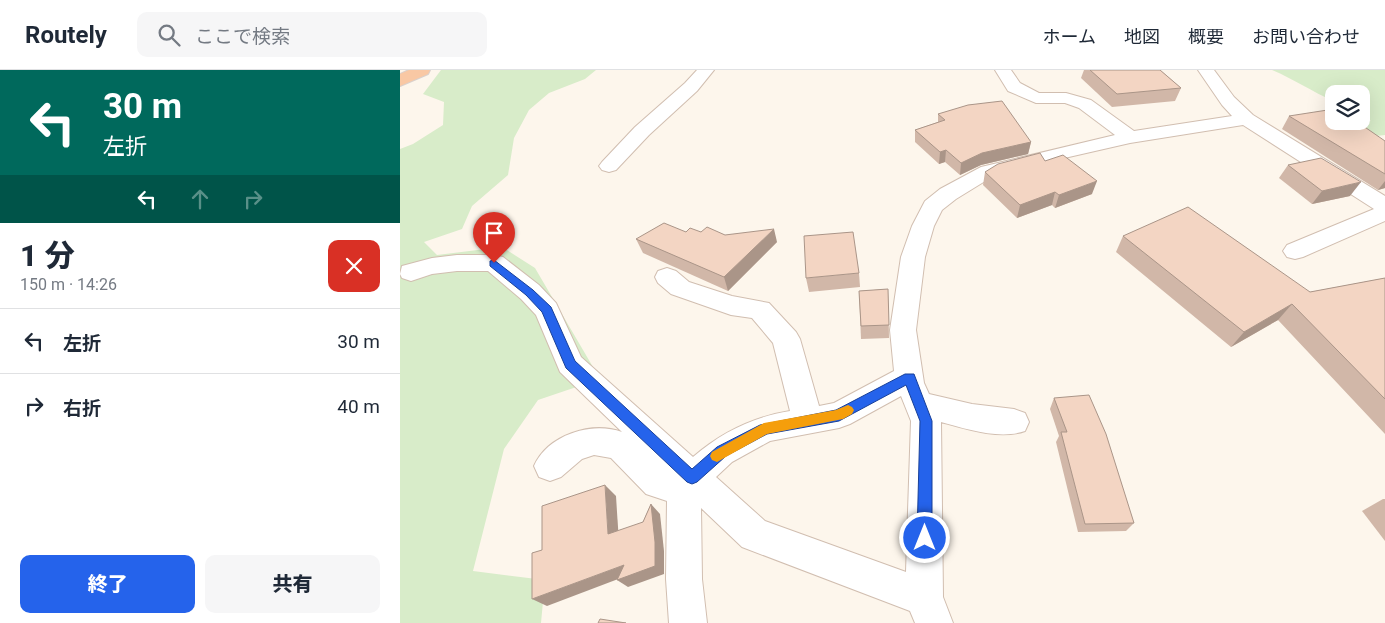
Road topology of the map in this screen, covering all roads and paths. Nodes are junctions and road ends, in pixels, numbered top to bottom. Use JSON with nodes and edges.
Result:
{"nodes":[{"id":1,"x":422,"y":70,"type":"edge"},
{"id":2,"x":706,"y":70,"type":"edge"},
{"id":3,"x":1002,"y":70,"type":"edge"},
{"id":4,"x":1206,"y":70,"type":"edge"},
{"id":5,"x":400,"y":80,"type":"edge"},
{"id":6,"x":1246,"y":119,"type":"junction"},
{"id":7,"x":1130,"y":137,"type":"junction"},
{"id":8,"x":609,"y":166,"type":"dead end"},
{"id":9,"x":1385,"y":206,"type":"edge"},
{"id":10,"x":1385,"y":213,"type":"edge"},
{"id":11,"x":1295,"y":251,"type":"dead end"},
{"id":12,"x":411,"y":272,"type":"dead end"},
{"id":13,"x":667,"y":277,"type":"dead end"},
{"id":14,"x":914,"y":390,"type":"junction"},
{"id":15,"x":808,"y":421,"type":"junction"},
{"id":16,"x":1014,"y":422,"type":"dead end"},
{"id":17,"x":550,"y":466,"type":"dead end"},
{"id":18,"x":688,"y":484,"type":"junction"},
{"id":19,"x":929,"y":610,"type":"edge"},
{"id":20,"x":688,"y":623,"type":"edge"}],
"edges":[{"from":1,"to":5,"type":"highway"},
{"from":2,"to":8,"type":"street"},
{"from":3,"to":7,"type":"street"},
{"from":4,"to":6,"type":"street"},
{"from":6,"to":7,"type":"street"},
{"from":6,"to":9,"type":"street"},
{"from":7,"to":14,"type":"street"},
{"from":10,"to":11,"type":"street"},
{"from":12,"to":18,"type":"street"},
{"from":13,"to":15,"type":"street"},
{"from":14,"to":15,"type":"street"},
{"from":14,"to":16,"type":"street"},
{"from":14,"to":19,"type":"street"},
{"from":15,"to":18,"type":"street"},
{"from":17,"to":18,"type":"street"},
{"from":18,"to":19,"type":"street"},
{"from":18,"to":20,"type":"street"}]}
